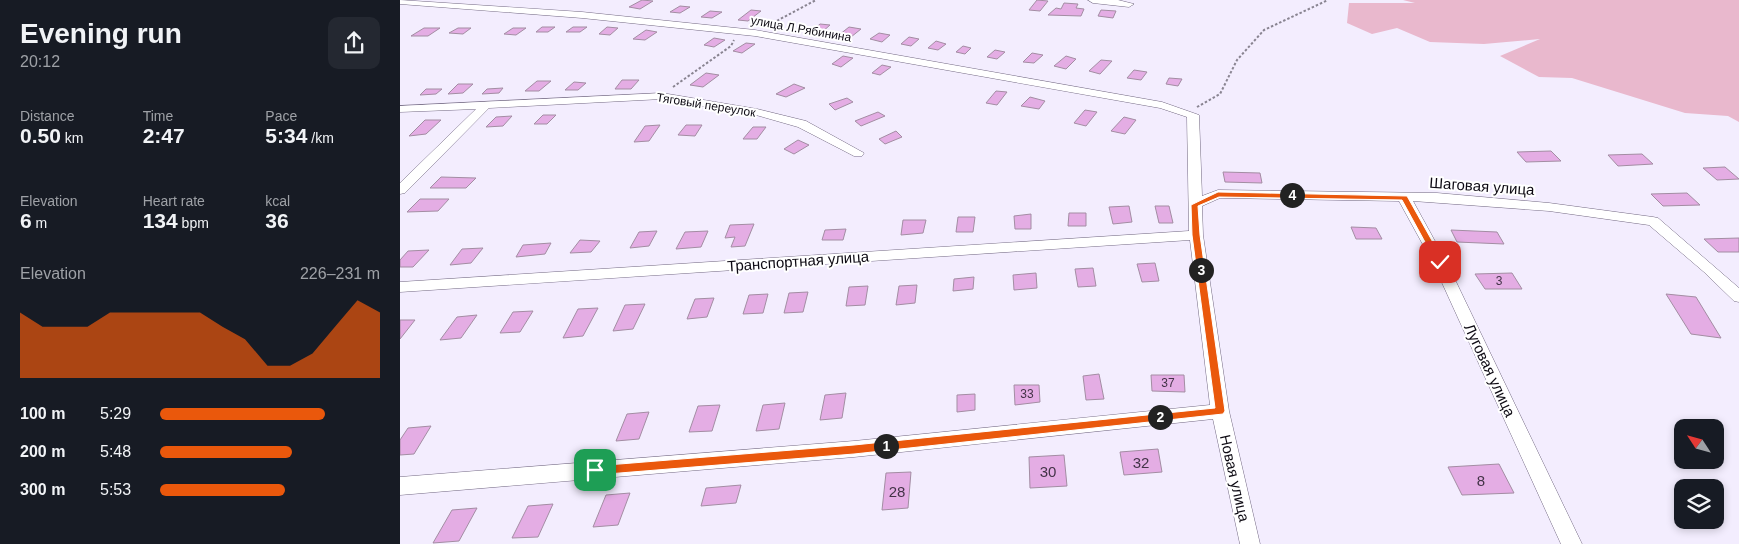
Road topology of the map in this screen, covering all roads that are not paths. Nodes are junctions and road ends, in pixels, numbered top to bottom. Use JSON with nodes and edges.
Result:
{"nodes":[{"id":1,"x":1093,"y":0,"type":"edge"},
{"id":2,"x":400,"y":1,"type":"edge"},
{"id":3,"x":1129,"y":4,"type":"dead end"},
{"id":4,"x":484,"y":106,"type":"junction"},
{"id":5,"x":400,"y":109,"type":"edge"},
{"id":6,"x":1190,"y":114,"type":"joint"},
{"id":7,"x":858,"y":153,"type":"dead end"},
{"id":8,"x":400,"y":190,"type":"edge"},
{"id":9,"x":1404,"y":198,"type":"junction"},
{"id":10,"x":1194,"y":205,"type":"junction"},
{"id":11,"x":1196,"y":235,"type":"junction"},
{"id":12,"x":400,"y":288,"type":"edge"},
{"id":13,"x":1739,"y":297,"type":"edge"},
{"id":14,"x":1220,"y":411,"type":"junction"},
{"id":15,"x":400,"y":486,"type":"edge"},
{"id":16,"x":1250,"y":544,"type":"edge"},
{"id":17,"x":1572,"y":544,"type":"edge"}],
"edges":[{"from":1,"to":3,"type":"street"},
{"from":2,"to":6,"type":"street","name":"улица Л.Рябинина"},
{"from":4,"to":5,"type":"street","name":"Тяговый переулок"},
{"from":4,"to":7,"type":"street","name":"Тяговый переулок"},
{"from":4,"to":8,"type":"street"},
{"from":6,"to":10,"type":"street","name":"Новая улица"},
{"from":9,"to":10,"type":"street","name":"Шаговая улица"},
{"from":9,"to":13,"type":"street","name":"Шаговая улица"},
{"from":9,"to":17,"type":"street","name":"Луговая улица"},
{"from":10,"to":11,"type":"street","name":"Новая улица"},
{"from":11,"to":12,"type":"street","name":"Транспортная улица"},
{"from":11,"to":14,"type":"street","name":"Новая улица"},
{"from":14,"to":15,"type":"street"},
{"from":14,"to":16,"type":"street","name":"Новая улица"}]}
